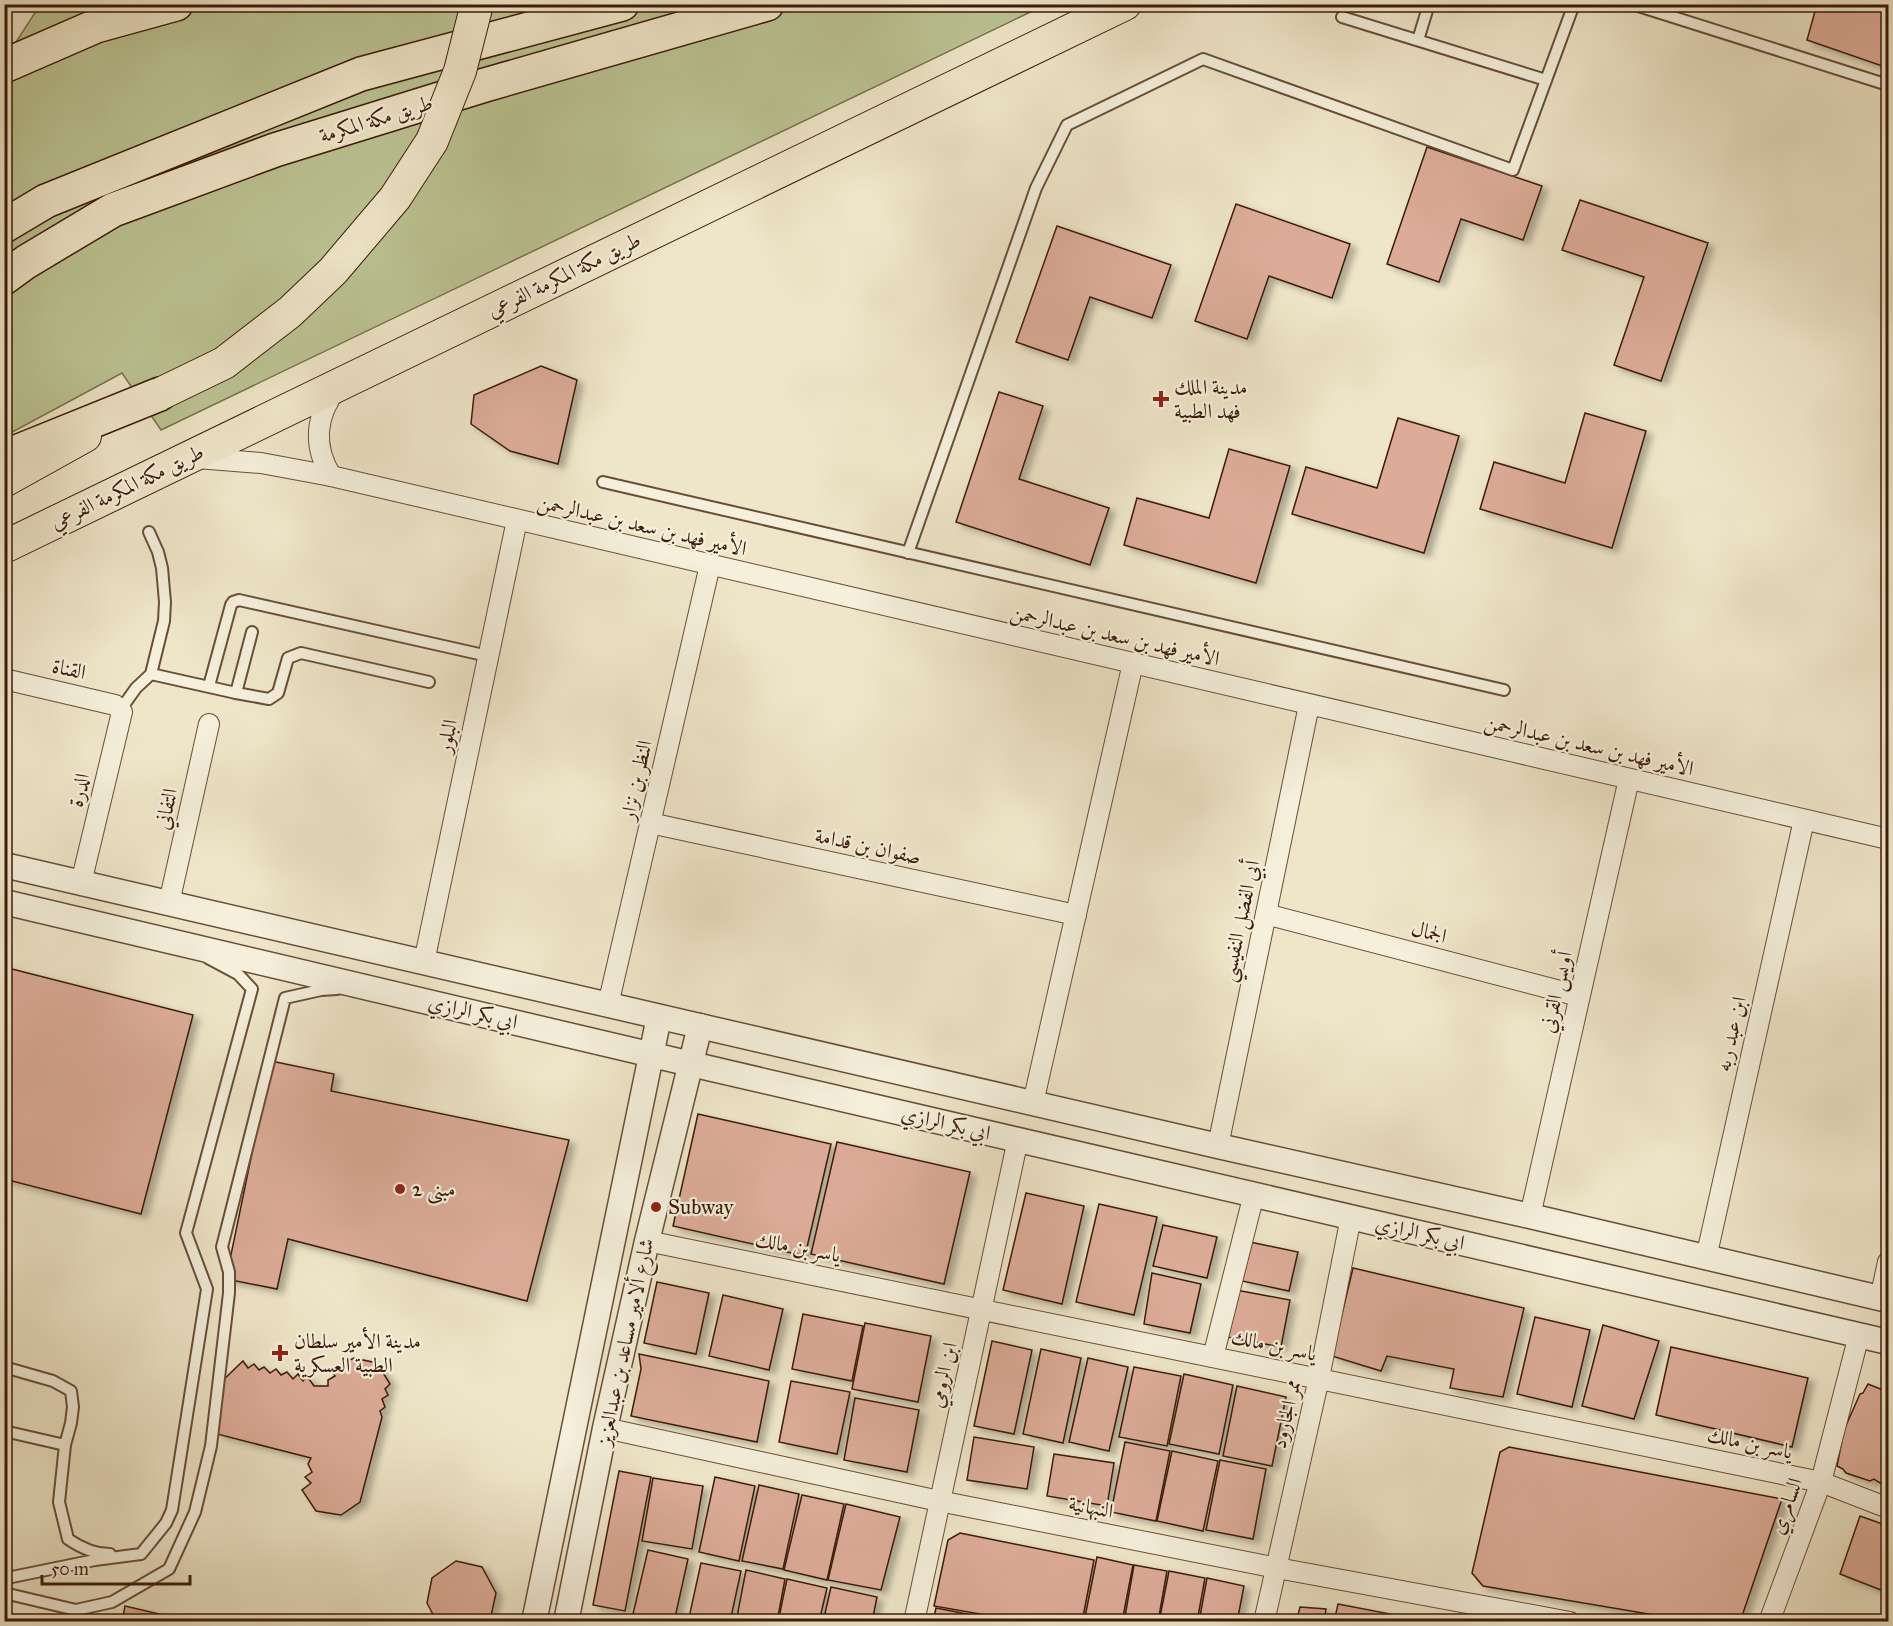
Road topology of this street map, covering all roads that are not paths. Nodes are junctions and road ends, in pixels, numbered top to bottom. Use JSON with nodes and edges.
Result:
{"nodes":[{"id":1,"x":176,"y":4,"type":"edge"},
{"id":2,"x":477,"y":4,"type":"edge"},
{"id":3,"x":622,"y":4,"type":"edge"},
{"id":4,"x":767,"y":4,"type":"edge"},
{"id":5,"x":776,"y":4,"type":"edge"},
{"id":6,"x":1125,"y":4,"type":"edge"},
{"id":7,"x":1430,"y":4,"type":"edge"},
{"id":8,"x":1574,"y":4,"type":"edge"},
{"id":9,"x":1632,"y":4,"type":"edge"},
{"id":10,"x":1342,"y":17,"type":"dead end"},
{"id":11,"x":655,"y":37,"type":"junction"},
{"id":12,"x":1418,"y":40,"type":"junction"},
{"id":13,"x":4,"y":66,"type":"edge"},
{"id":14,"x":1546,"y":80,"type":"junction"},
{"id":15,"x":1888,"y":85,"type":"edge"},
{"id":16,"x":4,"y":226,"type":"edge"},
{"id":17,"x":4,"y":278,"type":"edge"},
{"id":18,"x":348,"y":380,"type":"junction"},
{"id":19,"x":160,"y":394,"type":"junction"},
{"id":20,"x":4,"y":457,"type":"edge"},
{"id":21,"x":191,"y":457,"type":"junction"},
{"id":22,"x":331,"y":476,"type":"junction"},
{"id":23,"x":4,"y":482,"type":"edge"},
{"id":24,"x":603,"y":482,"type":"dead end"},
{"id":25,"x":517,"y":520,"type":"junction"},
{"id":26,"x":149,"y":532,"type":"dead end"},
{"id":27,"x":4,"y":547,"type":"edge"},
{"id":28,"x":908,"y":553,"type":"junction"},
{"id":29,"x":710,"y":565,"type":"junction"},
{"id":30,"x":252,"y":632,"type":"dead end"},
{"id":31,"x":488,"y":656,"type":"junction"},
{"id":32,"x":1133,"y":663,"type":"junction"},
{"id":33,"x":151,"y":674,"type":"junction"},
{"id":34,"x":4,"y":679,"type":"edge"},
{"id":35,"x":429,"y":682,"type":"dead end"},
{"id":36,"x":209,"y":687,"type":"junction"},
{"id":37,"x":1504,"y":690,"type":"dead end"},
{"id":38,"x":236,"y":693,"type":"junction"},
{"id":39,"x":1309,"y":705,"type":"junction"},
{"id":40,"x":121,"y":709,"type":"junction"},
{"id":41,"x":208,"y":724,"type":"dead end"},
{"id":42,"x":1629,"y":779,"type":"junction"},
{"id":43,"x":1804,"y":820,"type":"junction"},
{"id":44,"x":650,"y":824,"type":"junction"},
{"id":45,"x":1888,"y":839,"type":"edge"},
{"id":46,"x":4,"y":865,"type":"edge"},
{"id":47,"x":81,"y":883,"type":"junction"},
{"id":48,"x":4,"y":902,"type":"edge"},
{"id":49,"x":170,"y":903,"type":"junction"},
{"id":50,"x":1266,"y":914,"type":"junction"},
{"id":51,"x":1076,"y":915,"type":"junction"},
{"id":52,"x":182,"y":944,"type":"junction"},
{"id":53,"x":424,"y":962,"type":"junction"},
{"id":54,"x":364,"y":987,"type":"junction"},
{"id":55,"x":1579,"y":996,"type":"junction"},
{"id":56,"x":608,"y":1005,"type":"junction"},
{"id":57,"x":659,"y":1017,"type":"junction"},
{"id":58,"x":700,"y":1026,"type":"junction"},
{"id":59,"x":651,"y":1054,"type":"junction"},
{"id":60,"x":691,"y":1064,"type":"junction"},
{"id":61,"x":1033,"y":1103,"type":"junction"},
{"id":62,"x":1018,"y":1139,"type":"junction"},
{"id":63,"x":1218,"y":1146,"type":"junction"},
{"id":64,"x":1254,"y":1194,"type":"junction"},
{"id":65,"x":1530,"y":1216,"type":"junction"},
{"id":66,"x":1351,"y":1217,"type":"junction"},
{"id":67,"x":647,"y":1241,"type":"junction"},
{"id":68,"x":1706,"y":1258,"type":"junction"},
{"id":69,"x":1888,"y":1262,"type":"edge"},
{"id":70,"x":1884,"y":1299,"type":"edge"},
{"id":71,"x":982,"y":1309,"type":"junction"},
{"id":72,"x":1859,"y":1335,"type":"junction"},
{"id":73,"x":1888,"y":1342,"type":"edge"},
{"id":74,"x":1213,"y":1357,"type":"junction"},
{"id":75,"x":4,"y":1367,"type":"edge"},
{"id":76,"x":1319,"y":1378,"type":"junction"},
{"id":77,"x":606,"y":1428,"type":"junction"},
{"id":78,"x":4,"y":1431,"type":"edge"},
{"id":79,"x":65,"y":1444,"type":"junction"},
{"id":80,"x":1821,"y":1482,"type":"junction"},
{"id":81,"x":939,"y":1502,"type":"junction"},
{"id":82,"x":1888,"y":1508,"type":"edge"},
{"id":83,"x":141,"y":1554,"type":"junction"},
{"id":84,"x":1277,"y":1568,"type":"junction"},
{"id":85,"x":4,"y":1575,"type":"edge"},
{"id":86,"x":4,"y":1593,"type":"edge"},
{"id":87,"x":567,"y":1621,"type":"edge"},
{"id":88,"x":534,"y":1622,"type":"edge"},
{"id":89,"x":914,"y":1622,"type":"edge"},
{"id":90,"x":1264,"y":1622,"type":"edge"},
{"id":91,"x":1570,"y":1622,"type":"edge"},
{"id":92,"x":1769,"y":1622,"type":"edge"}],
"edges":[{"from":1,"to":13,"type":"highway"},
{"from":2,"to":19,"type":"main road","bridge":true},
{"from":3,"to":16,"type":"highway","name":"طريق مكة المكرمة"},
{"from":4,"to":11,"type":"highway","name":"طريق مكة المكرمة"},
{"from":5,"to":11,"type":"highway"},
{"from":6,"to":18,"type":"main road","name":"طريق مكة المكرمة الفرعي"},
{"from":7,"to":12,"type":"lane"},
{"from":8,"to":14,"type":"lane"},
{"from":9,"to":15,"type":"lane"},
{"from":10,"to":12,"type":"lane"},
{"from":11,"to":17,"type":"highway","name":"طريق مكة المكرمة"},
{"from":12,"to":14,"type":"lane"},
{"from":14,"to":28,"type":"lane"},
{"from":18,"to":21,"type":"main road","name":"طريق مكة المكرمة الفرعي"},
{"from":18,"to":22,"type":"street"},
{"from":19,"to":20,"type":"highway"},
{"from":19,"to":23,"type":"main road"},
{"from":21,"to":22,"type":"street","name":"الأمير فهد بن سعد بن عبدالرحمن"},
{"from":21,"to":27,"type":"main road","name":"طريق مكة المكرمة الفرعي"},
{"from":22,"to":25,"type":"street","name":"الأمير فهد بن سعد بن عبدالرحمن"},
{"from":24,"to":28,"type":"lane"},
{"from":25,"to":29,"type":"street","name":"الأمير فهد بن سعد بن عبدالرحمن"},
{"from":25,"to":31,"type":"street","name":"البلور"},
{"from":26,"to":33,"type":"lane"},
{"from":28,"to":37,"type":"lane"},
{"from":29,"to":32,"type":"street","name":"الأمير فهد بن سعد بن عبدالرحمن"},
{"from":29,"to":44,"type":"street","name":"النظر بن نزار"},
{"from":30,"to":38,"type":"lane"},
{"from":31,"to":36,"type":"lane"},
{"from":31,"to":53,"type":"street","name":"البلور"},
{"from":32,"to":39,"type":"street","name":"الأمير فهد بن سعد بن عبدالرحمن"},
{"from":32,"to":51,"type":"street"},
{"from":33,"to":36,"type":"lane"},
{"from":33,"to":40,"type":"lane"},
{"from":34,"to":40,"type":"street","name":"القناة"},
{"from":35,"to":38,"type":"lane"},
{"from":36,"to":38,"type":"lane"},
{"from":39,"to":42,"type":"street","name":"الأمير فهد بن سعد بن عبدالرحمن"},
{"from":39,"to":50,"type":"street","name":"أبي الفضل النفيسي"},
{"from":40,"to":47,"type":"street","name":"الدرة"},
{"from":41,"to":49,"type":"street","name":"التفاني"},
{"from":42,"to":43,"type":"street","name":"الأمير فهد بن سعد بن عبدالرحمن"},
{"from":42,"to":55,"type":"street","name":"أويس القرني"},
{"from":43,"to":45,"type":"street","name":"الأمير فهد بن سعد بن عبدالرحمن"},
{"from":43,"to":68,"type":"street","name":"ابن عبد ربه"},
{"from":44,"to":51,"type":"street","name":"صفوان بن قدامة"},
{"from":44,"to":56,"type":"street","name":"النظر بن نزار"},
{"from":46,"to":47,"type":"street","name":"ابي بكر الرازي"},
{"from":47,"to":49,"type":"street","name":"ابي بكر الرازي"},
{"from":48,"to":52,"type":"street","name":"ابي بكر الرازي"},
{"from":49,"to":53,"type":"street","name":"ابي بكر الرازي"},
{"from":50,"to":55,"type":"street","name":"الجمال"},
{"from":50,"to":63,"type":"street","name":"أبي الفضل النفيسي"},
{"from":51,"to":61,"type":"street"},
{"from":52,"to":54,"type":"street","name":"ابي بكر الرازي"},
{"from":52,"to":83,"type":"lane"},
{"from":53,"to":56,"type":"street","name":"ابي بكر الرازي"},
{"from":54,"to":59,"type":"street","name":"ابي بكر الرازي"},
{"from":54,"to":86,"type":"lane"},
{"from":55,"to":65,"type":"street","name":"أويس القرني"},
{"from":56,"to":57,"type":"street","name":"ابي بكر الرازي"},
{"from":57,"to":58,"type":"street","name":"ابي بكر الرازي"},
{"from":57,"to":59,"type":"street","name":"شارع ألامير مساعد بن عبدالعزيز"},
{"from":58,"to":60,"type":"street","name":"شارع ألامير مساعد بن عبدالعزيز"},
{"from":58,"to":61,"type":"street","name":"ابي بكر الرازي"},
{"from":59,"to":60,"type":"street","name":"ابي بكر الرازي"},
{"from":59,"to":88,"type":"street","name":"شارع ألامير مساعد بن عبدالعزيز"},
{"from":60,"to":62,"type":"street","name":"ابي بكر الرازي"},
{"from":60,"to":67,"type":"street","name":"شارع ألامير مساعد بن عبدالعزيز"},
{"from":61,"to":63,"type":"street","name":"ابي بكر الرازي"},
{"from":62,"to":64,"type":"street","name":"ابي بكر الرازي"},
{"from":62,"to":71,"type":"street","name":"ابن الرومي"},
{"from":63,"to":65,"type":"street","name":"ابي بكر الرازي"},
{"from":64,"to":66,"type":"street","name":"ابي بكر الرازي"},
{"from":64,"to":74,"type":"street"},
{"from":65,"to":68,"type":"street","name":"ابي بكر الرازي"},
{"from":66,"to":72,"type":"street","name":"ابي بكر الرازي"},
{"from":66,"to":76,"type":"street","name":"ممر الجارود"},
{"from":67,"to":71,"type":"street","name":"ياسر بن مالك"},
{"from":67,"to":77,"type":"street","name":"شارع ألامير مساعد بن عبدالعزيز"},
{"from":68,"to":70,"type":"street","name":"ابي بكر الرازي"},
{"from":69,"to":70,"type":"street"},
{"from":71,"to":74,"type":"street","name":"ياسر بن مالك"},
{"from":71,"to":81,"type":"street","name":"ابن الرومي"},
{"from":72,"to":73,"type":"street","name":"ابي بكر الرازي"},
{"from":72,"to":80,"type":"street","name":"السامري"},
{"from":74,"to":76,"type":"street","name":"ياسر بن مالك"},
{"from":75,"to":79,"type":"lane"},
{"from":76,"to":80,"type":"street","name":"ياسر بن مالك"},
{"from":76,"to":84,"type":"street","name":"ممر الجارود"},
{"from":77,"to":81,"type":"street","name":"النبهانية"},
{"from":77,"to":87,"type":"street","name":"شارع ألامير مساعد بن عبدالعزيز"},
{"from":78,"to":79,"type":"lane"},
{"from":79,"to":83,"type":"lane"},
{"from":80,"to":82,"type":"street","name":"ياسر بن مالك"},
{"from":80,"to":92,"type":"street","name":"السامري"},
{"from":81,"to":84,"type":"street","name":"النبهانية"},
{"from":81,"to":89,"type":"street","name":"ابن الرومي"},
{"from":83,"to":85,"type":"lane"},
{"from":84,"to":90,"type":"street","name":"ممر الجارود"},
{"from":84,"to":91,"type":"street","name":"النبهانية"}]}
